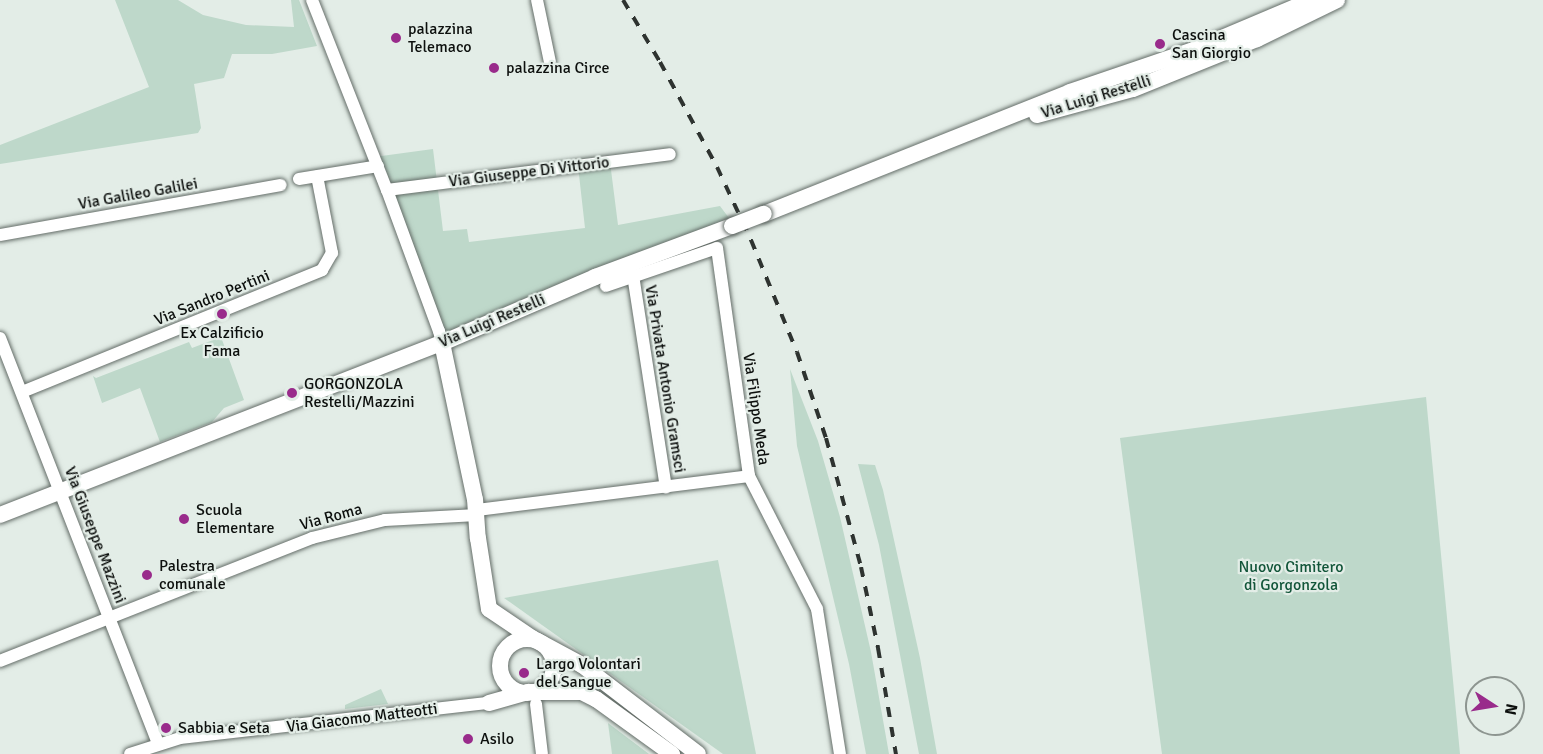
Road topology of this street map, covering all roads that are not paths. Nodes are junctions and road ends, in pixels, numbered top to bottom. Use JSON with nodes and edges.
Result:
{"nodes":[{"id":1,"x":312,"y":0,"type":"edge"},
{"id":2,"x":537,"y":0,"type":"edge"},
{"id":3,"x":1312,"y":0,"type":"edge"},
{"id":4,"x":1337,"y":0,"type":"edge"},
{"id":5,"x":550,"y":62,"type":"dead end"},
{"id":6,"x":984,"y":127,"type":"junction"},
{"id":7,"x":670,"y":154,"type":"dead end"},
{"id":8,"x":378,"y":166,"type":"junction"},
{"id":9,"x":317,"y":176,"type":"junction"},
{"id":10,"x":299,"y":179,"type":"dead end"},
{"id":11,"x":281,"y":185,"type":"dead end"},
{"id":12,"x":387,"y":190,"type":"junction"},
{"id":13,"x":0,"y":235,"type":"edge"},
{"id":14,"x":633,"y":275,"type":"junction"},
{"id":15,"x":606,"y":286,"type":"dead end"},
{"id":16,"x":0,"y":338,"type":"edge"},
{"id":17,"x":442,"y":343,"type":"junction"},
{"id":18,"x":22,"y":392,"type":"junction"},
{"id":19,"x":749,"y":476,"type":"junction"},
{"id":20,"x":666,"y":488,"type":"junction"},
{"id":21,"x":59,"y":490,"type":"junction"},
{"id":22,"x":477,"y":513,"type":"junction"},
{"id":23,"x":0,"y":515,"type":"edge"},
{"id":24,"x":109,"y":618,"type":"junction"},
{"id":25,"x":538,"y":642,"type":"junction"},
{"id":26,"x":0,"y":661,"type":"edge"},
{"id":27,"x":532,"y":698,"type":"junction"},
{"id":28,"x":489,"y":703,"type":"joint"},
{"id":29,"x":158,"y":744,"type":"junction"},
{"id":30,"x":130,"y":754,"type":"edge"},
{"id":31,"x":542,"y":754,"type":"edge"},
{"id":32,"x":672,"y":754,"type":"edge"},
{"id":33,"x":698,"y":754,"type":"edge"},
{"id":34,"x":840,"y":754,"type":"edge"}],
"edges":[{"from":1,"to":8,"type":"street"},
{"from":2,"to":5,"type":"street"},
{"from":3,"to":6,"type":"street","name":"Via Luigi Restelli"},
{"from":4,"to":6,"type":"street","name":"Via Luigi Restelli"},
{"from":6,"to":17,"type":"street","name":"Via Luigi Restelli","bridge":true},
{"from":7,"to":12,"type":"street","name":"Via Giuseppe Di Vittorio"},
{"from":8,"to":9,"type":"street"},
{"from":8,"to":12,"type":"street"},
{"from":9,"to":10,"type":"street"},
{"from":9,"to":18,"type":"street","name":"Via Sandro Pertini"},
{"from":11,"to":13,"type":"street","name":"Via Galileo Galilei"},
{"from":12,"to":17,"type":"street"},
{"from":14,"to":15,"type":"street"},
{"from":14,"to":19,"type":"street","name":"Via Filippo Meda"},
{"from":14,"to":20,"type":"street","name":"Via Privata Antonio Gramsci"},
{"from":16,"to":18,"type":"street","name":"Via Giuseppe Mazzini"},
{"from":17,"to":21,"type":"street","name":"Via Luigi Restelli"},
{"from":17,"to":22,"type":"street"},
{"from":18,"to":21,"type":"street","name":"Via Giuseppe Mazzini"},
{"from":19,"to":20,"type":"street","name":"Via Roma"},
{"from":19,"to":34,"type":"street","name":"Via Filippo Meda"},
{"from":20,"to":22,"type":"street","name":"Via Roma"},
{"from":21,"to":23,"type":"street","name":"Via Luigi Restelli"},
{"from":21,"to":24,"type":"street","name":"Via Giuseppe Mazzini"},
{"from":22,"to":24,"type":"street","name":"Via Roma"},
{"from":22,"to":25,"type":"street"},
{"from":24,"to":26,"type":"street","name":"Via Roma"},
{"from":24,"to":29,"type":"street","name":"Via Giuseppe Mazzini"},
{"from":25,"to":27,"type":"street"},
{"from":25,"to":27,"type":"street"},
{"from":25,"to":33,"type":"street"},
{"from":27,"to":28,"type":"street"},
{"from":27,"to":31,"type":"street"},
{"from":27,"to":32,"type":"street"},
{"from":28,"to":29,"type":"street","name":"Via Giacomo Matteotti"},
{"from":29,"to":30,"type":"street","name":"Via Giacomo Matteotti"}]}
